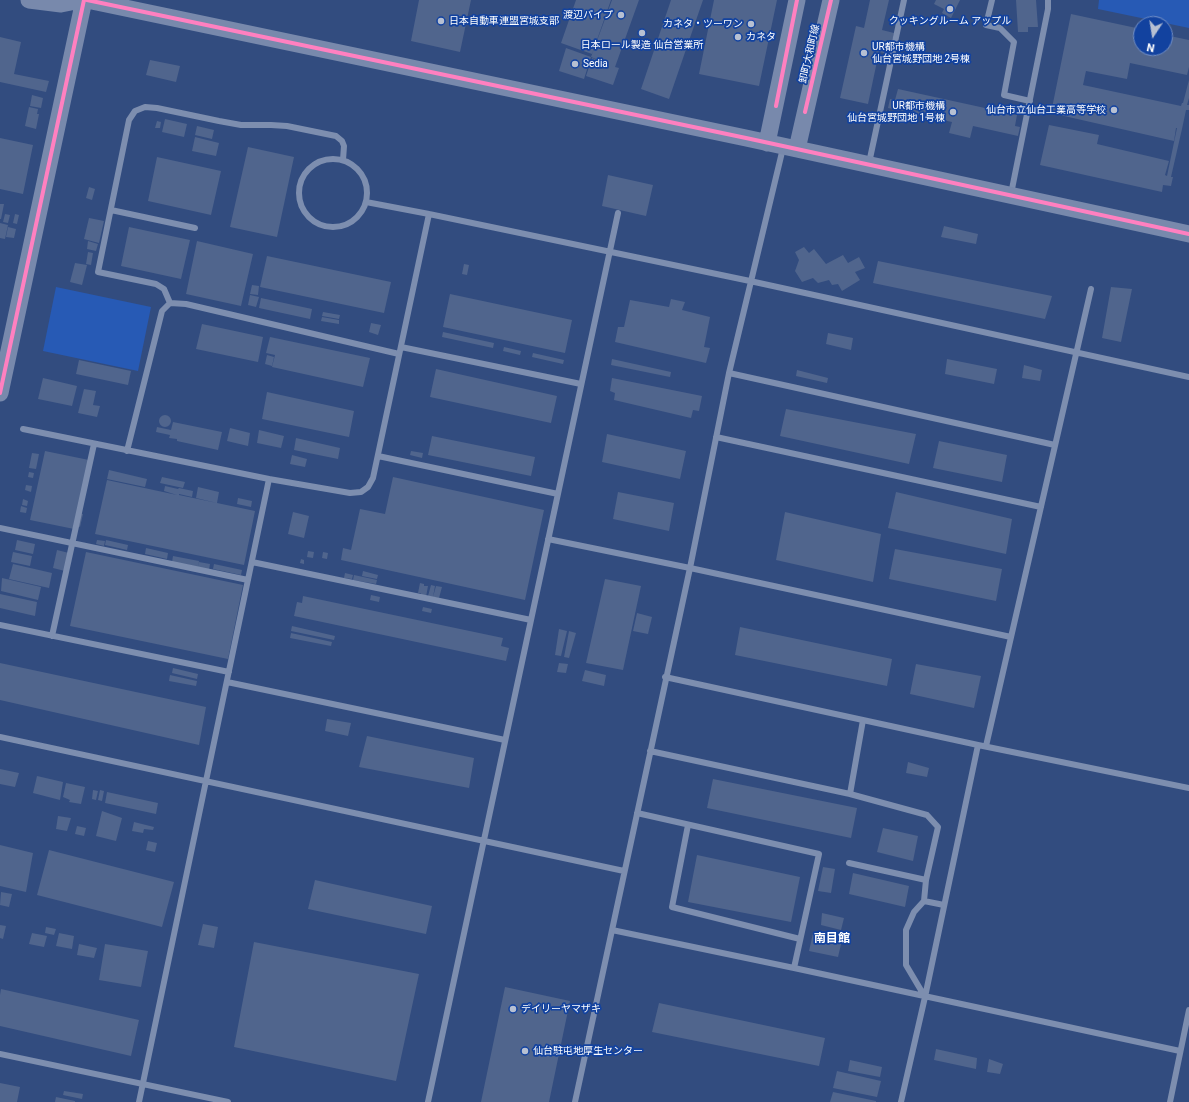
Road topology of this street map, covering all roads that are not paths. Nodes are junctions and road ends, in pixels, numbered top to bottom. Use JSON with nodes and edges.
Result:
{"nodes":[{"id":1,"x":29,"y":0,"type":"edge"},
{"id":2,"x":83,"y":0,"type":"edge"},
{"id":3,"x":87,"y":0,"type":"edge"},
{"id":4,"x":798,"y":0,"type":"edge"},
{"id":5,"x":831,"y":0,"type":"edge"},
{"id":6,"x":904,"y":0,"type":"edge"},
{"id":7,"x":992,"y":0,"type":"edge"},
{"id":8,"x":1048,"y":0,"type":"edge"},
{"id":9,"x":1030,"y":101,"type":"junction"},
{"id":10,"x":783,"y":146,"type":"junction"},
{"id":11,"x":343,"y":160,"type":"junction"},
{"id":12,"x":868,"y":165,"type":"junction"},
{"id":13,"x":1011,"y":196,"type":"junction"},
{"id":14,"x":366,"y":202,"type":"junction"},
{"id":15,"x":111,"y":210,"type":"junction"},
{"id":16,"x":618,"y":213,"type":"dead end"},
{"id":17,"x":429,"y":214,"type":"junction"},
{"id":18,"x":195,"y":228,"type":"dead end"},
{"id":19,"x":1189,"y":234,"type":"edge"},
{"id":20,"x":609,"y":252,"type":"junction"},
{"id":21,"x":750,"y":281,"type":"junction"},
{"id":22,"x":1091,"y":289,"type":"dead end"},
{"id":23,"x":170,"y":303,"type":"junction"},
{"id":24,"x":401,"y":347,"type":"junction"},
{"id":25,"x":1076,"y":352,"type":"junction"},
{"id":26,"x":399,"y":354,"type":"junction"},
{"id":27,"x":729,"y":373,"type":"junction"},
{"id":28,"x":1189,"y":377,"type":"edge"},
{"id":29,"x":581,"y":384,"type":"junction"},
{"id":30,"x":0,"y":393,"type":"edge"},
{"id":31,"x":23,"y":429,"type":"dead end"},
{"id":32,"x":716,"y":437,"type":"junction"},
{"id":33,"x":94,"y":444,"type":"junction"},
{"id":34,"x":1055,"y":445,"type":"junction"},
{"id":35,"x":128,"y":451,"type":"junction"},
{"id":36,"x":378,"y":456,"type":"junction"},
{"id":37,"x":269,"y":479,"type":"junction"},
{"id":38,"x":558,"y":494,"type":"junction"},
{"id":39,"x":1041,"y":507,"type":"junction"},
{"id":40,"x":0,"y":528,"type":"edge"},
{"id":41,"x":548,"y":539,"type":"junction"},
{"id":42,"x":73,"y":544,"type":"junction"},
{"id":43,"x":252,"y":562,"type":"junction"},
{"id":44,"x":690,"y":568,"type":"junction"},
{"id":45,"x":248,"y":580,"type":"junction"},
{"id":46,"x":531,"y":620,"type":"junction"},
{"id":47,"x":0,"y":625,"type":"edge"},
{"id":48,"x":52,"y":636,"type":"junction"},
{"id":49,"x":1011,"y":637,"type":"junction"},
{"id":50,"x":229,"y":672,"type":"junction"},
{"id":51,"x":665,"y":678,"type":"junction"},
{"id":52,"x":227,"y":682,"type":"junction"},
{"id":53,"x":863,"y":720,"type":"junction"},
{"id":54,"x":0,"y":737,"type":"edge"},
{"id":55,"x":505,"y":740,"type":"junction"},
{"id":56,"x":978,"y":745,"type":"junction"},
{"id":57,"x":986,"y":746,"type":"junction"},
{"id":58,"x":650,"y":751,"type":"junction"},
{"id":59,"x":206,"y":781,"type":"junction"},
{"id":60,"x":1189,"y":788,"type":"edge"},
{"id":61,"x":850,"y":794,"type":"junction"},
{"id":62,"x":637,"y":813,"type":"junction"},
{"id":63,"x":688,"y":825,"type":"junction"},
{"id":64,"x":484,"y":841,"type":"junction"},
{"id":65,"x":849,"y":863,"type":"dead end"},
{"id":66,"x":624,"y":872,"type":"junction"},
{"id":67,"x":926,"y":880,"type":"junction"},
{"id":68,"x":924,"y":901,"type":"junction"},
{"id":69,"x":944,"y":905,"type":"junction"},
{"id":70,"x":612,"y":930,"type":"junction"},
{"id":71,"x":800,"y":939,"type":"junction"},
{"id":72,"x":794,"y":968,"type":"junction"},
{"id":73,"x":925,"y":997,"type":"junction"},
{"id":74,"x":1189,"y":1010,"type":"edge"},
{"id":75,"x":1180,"y":1052,"type":"junction"},
{"id":76,"x":0,"y":1054,"type":"edge"},
{"id":77,"x":143,"y":1084,"type":"junction"},
{"id":78,"x":139,"y":1102,"type":"edge"},
{"id":79,"x":228,"y":1102,"type":"edge"},
{"id":80,"x":428,"y":1102,"type":"edge"},
{"id":81,"x":575,"y":1102,"type":"edge"},
{"id":82,"x":901,"y":1102,"type":"edge"},
{"id":83,"x":1170,"y":1102,"type":"edge"}],
"edges":[{"from":1,"to":2,"type":"street"},
{"from":2,"to":30,"type":"street"},
{"from":3,"to":10,"type":"street"},
{"from":4,"to":10,"type":"street"},
{"from":5,"to":10,"type":"street","name":"卸町大和町線"},
{"from":6,"to":12,"type":"lane"},
{"from":7,"to":9,"type":"lane"},
{"from":8,"to":9,"type":"lane"},
{"from":9,"to":13,"type":"lane"},
{"from":10,"to":12,"type":"street"},
{"from":10,"to":21,"type":"lane"},
{"from":11,"to":14,"type":"lane"},
{"from":11,"to":14,"type":"lane"},
{"from":11,"to":15,"type":"lane"},
{"from":12,"to":13,"type":"street"},
{"from":13,"to":19,"type":"street"},
{"from":14,"to":17,"type":"lane"},
{"from":15,"to":18,"type":"lane"},
{"from":15,"to":23,"type":"lane"},
{"from":16,"to":20,"type":"lane"},
{"from":17,"to":20,"type":"lane"},
{"from":17,"to":24,"type":"lane"},
{"from":20,"to":21,"type":"lane"},
{"from":20,"to":29,"type":"lane"},
{"from":21,"to":25,"type":"lane"},
{"from":21,"to":27,"type":"lane"},
{"from":22,"to":25,"type":"lane"},
{"from":23,"to":26,"type":"lane"},
{"from":23,"to":35,"type":"lane"},
{"from":24,"to":26,"type":"lane"},
{"from":24,"to":29,"type":"lane"},
{"from":25,"to":28,"type":"lane"},
{"from":25,"to":34,"type":"lane"},
{"from":26,"to":36,"type":"lane"},
{"from":27,"to":32,"type":"lane"},
{"from":27,"to":34,"type":"lane"},
{"from":29,"to":38,"type":"lane"},
{"from":31,"to":33,"type":"lane"},
{"from":32,"to":39,"type":"lane"},
{"from":32,"to":44,"type":"lane"},
{"from":33,"to":35,"type":"lane"},
{"from":33,"to":42,"type":"lane"},
{"from":34,"to":39,"type":"lane"},
{"from":35,"to":37,"type":"lane"},
{"from":36,"to":37,"type":"lane"},
{"from":36,"to":38,"type":"lane"},
{"from":37,"to":43,"type":"lane"},
{"from":38,"to":41,"type":"lane"},
{"from":39,"to":49,"type":"lane"},
{"from":40,"to":42,"type":"lane"},
{"from":41,"to":44,"type":"lane"},
{"from":41,"to":46,"type":"lane"},
{"from":42,"to":45,"type":"lane"},
{"from":42,"to":48,"type":"lane"},
{"from":43,"to":45,"type":"lane"},
{"from":43,"to":46,"type":"lane"},
{"from":44,"to":49,"type":"lane"},
{"from":44,"to":51,"type":"lane"},
{"from":45,"to":50,"type":"lane"},
{"from":46,"to":55,"type":"lane"},
{"from":47,"to":48,"type":"lane"},
{"from":48,"to":50,"type":"lane"},
{"from":49,"to":57,"type":"lane"},
{"from":50,"to":52,"type":"lane"},
{"from":51,"to":53,"type":"lane"},
{"from":51,"to":58,"type":"lane"},
{"from":52,"to":55,"type":"lane"},
{"from":52,"to":59,"type":"lane"},
{"from":53,"to":56,"type":"lane"},
{"from":53,"to":61,"type":"lane"},
{"from":54,"to":59,"type":"lane"},
{"from":55,"to":64,"type":"lane"},
{"from":56,"to":57,"type":"lane"},
{"from":56,"to":69,"type":"lane"},
{"from":57,"to":60,"type":"lane"},
{"from":58,"to":61,"type":"lane"},
{"from":58,"to":62,"type":"lane"},
{"from":59,"to":64,"type":"lane"},
{"from":59,"to":77,"type":"lane"},
{"from":61,"to":67,"type":"lane"},
{"from":62,"to":63,"type":"lane"},
{"from":62,"to":66,"type":"lane"},
{"from":63,"to":71,"type":"lane"},
{"from":63,"to":71,"type":"lane"},
{"from":64,"to":66,"type":"lane"},
{"from":64,"to":80,"type":"lane"},
{"from":65,"to":67,"type":"lane"},
{"from":66,"to":70,"type":"lane"},
{"from":67,"to":68,"type":"lane"},
{"from":68,"to":69,"type":"lane"},
{"from":68,"to":73,"type":"lane"},
{"from":69,"to":73,"type":"lane"},
{"from":70,"to":72,"type":"lane"},
{"from":70,"to":81,"type":"lane"},
{"from":71,"to":72,"type":"lane"},
{"from":72,"to":73,"type":"lane"},
{"from":73,"to":75,"type":"lane"},
{"from":73,"to":82,"type":"lane"},
{"from":74,"to":75,"type":"lane"},
{"from":75,"to":83,"type":"lane"},
{"from":76,"to":77,"type":"lane"},
{"from":77,"to":78,"type":"lane"},
{"from":77,"to":79,"type":"lane"}]}
